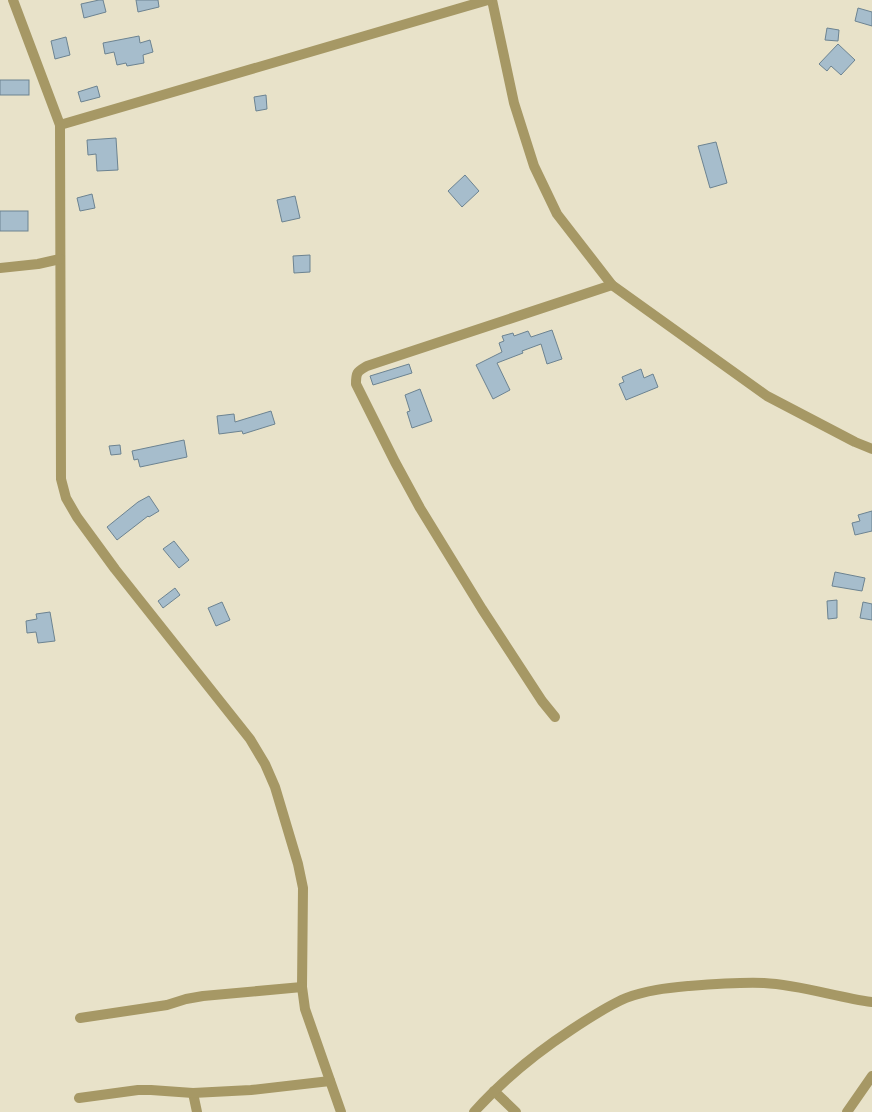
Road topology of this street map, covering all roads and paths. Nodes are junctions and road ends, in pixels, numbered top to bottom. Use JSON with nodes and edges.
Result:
{"nodes":[{"id":1,"x":13,"y":0,"type":"edge"},
{"id":2,"x":488,"y":0,"type":"edge"},
{"id":3,"x":492,"y":0,"type":"edge"},
{"id":4,"x":60,"y":125,"type":"junction"},
{"id":5,"x":60,"y":259,"type":"junction"},
{"id":6,"x":0,"y":268,"type":"edge"},
{"id":7,"x":612,"y":285,"type":"junction"},
{"id":8,"x":872,"y":449,"type":"edge"},
{"id":9,"x":555,"y":717,"type":"dead end"},
{"id":10,"x":302,"y":987,"type":"junction"},
{"id":11,"x":872,"y":1002,"type":"edge"},
{"id":12,"x":80,"y":1018,"type":"dead end"},
{"id":13,"x":330,"y":1081,"type":"junction"},
{"id":14,"x":870,"y":1082,"type":"edge"},
{"id":15,"x":494,"y":1091,"type":"junction"},
{"id":16,"x":193,"y":1093,"type":"junction"},
{"id":17,"x":79,"y":1098,"type":"dead end"},
{"id":18,"x":197,"y":1112,"type":"edge"},
{"id":19,"x":341,"y":1112,"type":"edge"},
{"id":20,"x":474,"y":1112,"type":"edge"},
{"id":21,"x":516,"y":1112,"type":"edge"},
{"id":22,"x":847,"y":1112,"type":"edge"}],
"edges":[{"from":1,"to":4,"type":"street"},
{"from":2,"to":4,"type":"street"},
{"from":3,"to":7,"type":"street"},
{"from":4,"to":5,"type":"street"},
{"from":5,"to":6,"type":"street"},
{"from":5,"to":10,"type":"street"},
{"from":7,"to":8,"type":"street"},
{"from":7,"to":9,"type":"street"},
{"from":10,"to":12,"type":"street"},
{"from":10,"to":13,"type":"street"},
{"from":11,"to":15,"type":"street"},
{"from":13,"to":16,"type":"street"},
{"from":13,"to":19,"type":"street"},
{"from":14,"to":22,"type":"street"},
{"from":15,"to":20,"type":"street"},
{"from":15,"to":21,"type":"street"},
{"from":16,"to":17,"type":"street"},
{"from":16,"to":18,"type":"street"}]}
